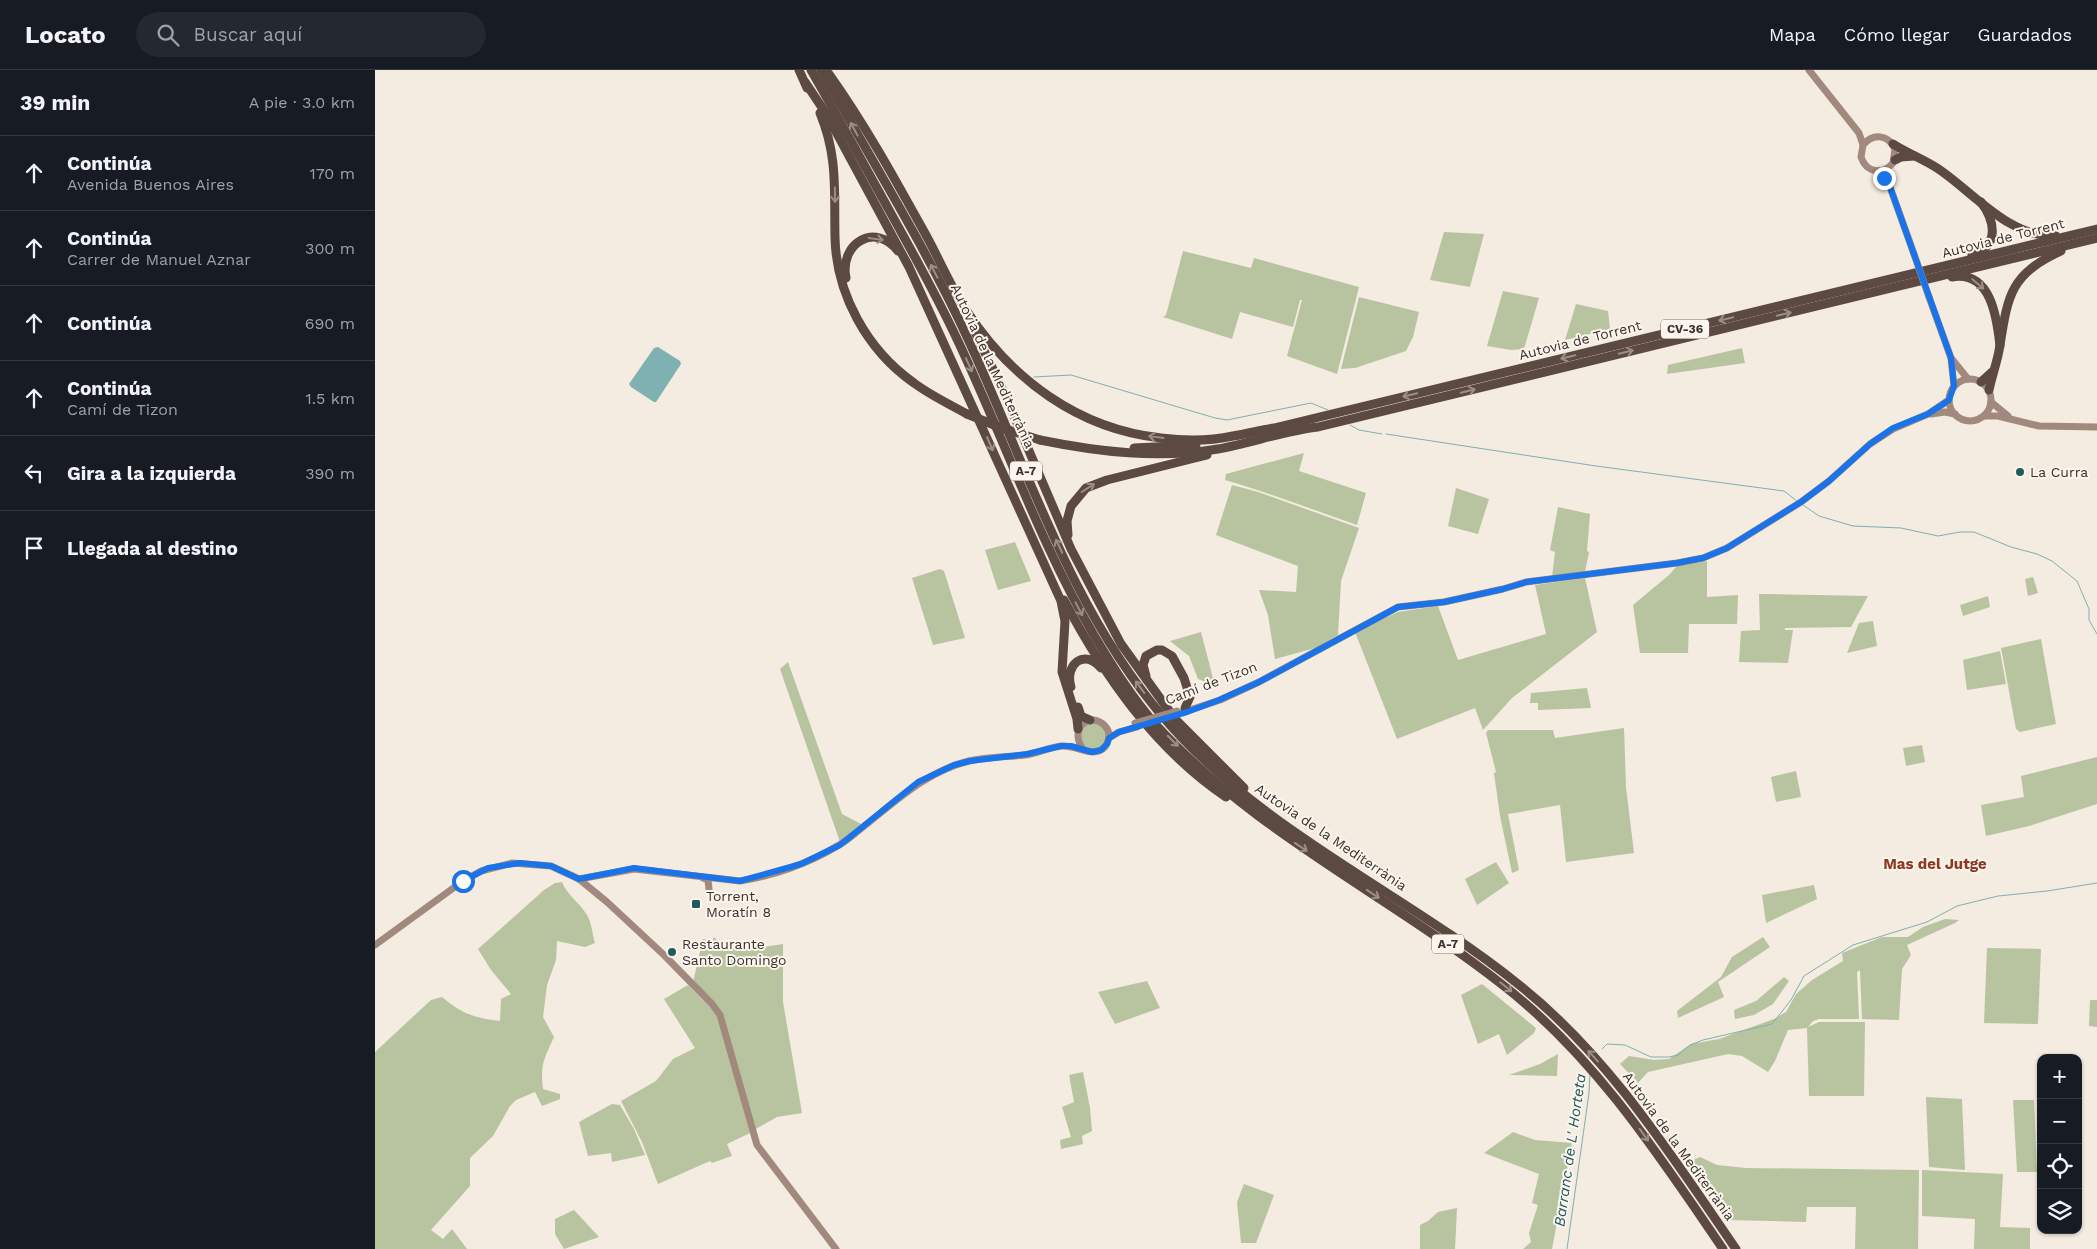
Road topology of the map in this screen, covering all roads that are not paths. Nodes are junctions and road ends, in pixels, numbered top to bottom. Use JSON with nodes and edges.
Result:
{"nodes":[{"id":1,"x":799,"y":70,"type":"edge"},
{"id":2,"x":811,"y":70,"type":"edge"},
{"id":3,"x":821,"y":70,"type":"edge"},
{"id":4,"x":827,"y":70,"type":"edge"},
{"id":5,"x":1809,"y":70,"type":"edge"},
{"id":6,"x":805,"y":82,"type":"junction"},
{"id":7,"x":1859,"y":133,"type":"junction"},
{"id":8,"x":1871,"y":138,"type":"junction"},
{"id":9,"x":1893,"y":144,"type":"junction"},
{"id":10,"x":1863,"y":145,"type":"junction"},
{"id":11,"x":1917,"y":156,"type":"junction"},
{"id":12,"x":1893,"y":163,"type":"junction"},
{"id":13,"x":1878,"y":172,"type":"junction"},
{"id":14,"x":1890,"y":187,"type":"junction"},
{"id":15,"x":1981,"y":202,"type":"junction"},
{"id":16,"x":2097,"y":228,"type":"edge"},
{"id":17,"x":2097,"y":239,"type":"edge"},
{"id":18,"x":911,"y":273,"type":"junction"},
{"id":19,"x":1846,"y":299,"type":"junction"},
{"id":20,"x":965,"y":309,"type":"junction"},
{"id":21,"x":1754,"y":312,"type":"junction"},
{"id":22,"x":2000,"y":346,"type":"junction"},
{"id":23,"x":1951,"y":358,"type":"junction"},
{"id":24,"x":1993,"y":371,"type":"junction"},
{"id":25,"x":1968,"y":379,"type":"junction"},
{"id":26,"x":1981,"y":382,"type":"junction"},
{"id":27,"x":1954,"y":386,"type":"junction"},
{"id":28,"x":1989,"y":390,"type":"junction"},
{"id":29,"x":1949,"y":400,"type":"junction"},
{"id":30,"x":1991,"y":402,"type":"junction"},
{"id":31,"x":966,"y":410,"type":"junction"},
{"id":32,"x":1928,"y":414,"type":"junction"},
{"id":33,"x":1955,"y":414,"type":"junction"},
{"id":34,"x":1984,"y":416,"type":"junction"},
{"id":35,"x":2012,"y":419,"type":"junction"},
{"id":36,"x":1318,"y":427,"type":"junction"},
{"id":37,"x":2097,"y":427,"type":"edge"},
{"id":38,"x":1274,"y":428,"type":"junction"},
{"id":39,"x":1039,"y":437,"type":"junction"},
{"id":40,"x":1075,"y":554,"type":"junction"},
{"id":41,"x":1044,"y":563,"type":"junction"},
{"id":42,"x":1109,"y":677,"type":"junction"},
{"id":43,"x":1149,"y":686,"type":"junction"},
{"id":44,"x":1180,"y":711,"type":"junction"},
{"id":45,"x":1090,"y":720,"type":"junction"},
{"id":46,"x":1136,"y":725,"type":"junction"},
{"id":47,"x":1106,"y":727,"type":"junction"},
{"id":48,"x":1077,"y":733,"type":"junction"},
{"id":49,"x":1109,"y":738,"type":"junction"},
{"id":50,"x":1061,"y":746,"type":"junction"},
{"id":51,"x":1083,"y":749,"type":"junction"},
{"id":52,"x":1258,"y":804,"type":"junction"},
{"id":53,"x":1271,"y":826,"type":"junction"},
{"id":54,"x":695,"y":876,"type":"junction"},
{"id":55,"x":579,"y":879,"type":"junction"},
{"id":56,"x":709,"y":889,"type":"dead end"},
{"id":57,"x":375,"y":945,"type":"edge"},
{"id":58,"x":835,"y":1249,"type":"edge"},
{"id":59,"x":1723,"y":1249,"type":"edge"},
{"id":60,"x":1735,"y":1249,"type":"edge"}],
"edges":[{"from":1,"to":6,"type":"highway"},
{"from":2,"to":53,"type":"highway","name":"Autovia de la Mediterrània","number":"A-7","one_way":true},
{"from":52,"to":3,"type":"highway","name":"Autovia de la Mediterrània","number":"A-7","one_way":true},
{"from":4,"to":20,"type":"highway"},
{"from":5,"to":7,"type":"street"},
{"from":6,"to":18,"type":"highway"},
{"from":6,"to":31,"type":"highway","one_way":true},
{"from":7,"to":8,"type":"street"},
{"from":7,"to":10,"type":"street"},
{"from":8,"to":9,"type":"street"},
{"from":8,"to":10,"type":"street"},
{"from":9,"to":11,"type":"highway"},
{"from":9,"to":12,"type":"street"},
{"from":10,"to":13,"type":"street"},
{"from":11,"to":12,"type":"highway"},
{"from":11,"to":15,"type":"highway"},
{"from":12,"to":13,"type":"street"},
{"from":12,"to":14,"type":"street"},
{"from":13,"to":14,"type":"street"},
{"from":14,"to":23,"type":"street","bridge":true},
{"from":15,"to":16,"type":"highway"},
{"from":15,"to":21,"type":"highway"},
{"from":16,"to":21,"type":"highway","name":"Autovia de Torrent","number":"CV-36"},
{"from":17,"to":19,"type":"highway","name":"Autovia de Torrent","number":"CV-36"},
{"from":17,"to":22,"type":"highway"},
{"from":31,"to":18,"type":"highway","one_way":true},
{"from":18,"to":41,"type":"highway","one_way":true},
{"from":19,"to":22,"type":"highway","one_way":true},
{"from":36,"to":19,"type":"highway","name":"Autovia de Torrent","number":"CV-36","one_way":true},
{"from":38,"to":20,"type":"highway","one_way":true},
{"from":20,"to":40,"type":"highway"},
{"from":21,"to":38,"type":"highway","name":"Autovia de Torrent","number":"CV-36","one_way":true},
{"from":22,"to":24,"type":"highway"},
{"from":23,"to":25,"type":"street"},
{"from":23,"to":27,"type":"street"},
{"from":24,"to":26,"type":"highway"},
{"from":24,"to":28,"type":"highway"},
{"from":25,"to":26,"type":"street"},
{"from":25,"to":27,"type":"street"},
{"from":26,"to":28,"type":"street"},
{"from":27,"to":29,"type":"street"},
{"from":28,"to":30,"type":"street"},
{"from":29,"to":32,"type":"street","name":"Camí de Tizon"},
{"from":29,"to":33,"type":"street"},
{"from":30,"to":34,"type":"street"},
{"from":30,"to":35,"type":"street"},
{"from":31,"to":39,"type":"highway","bridge":true},
{"from":32,"to":33,"type":"street","name":"Camí de Tizon"},
{"from":32,"to":44,"type":"street","name":"Camí de Tizon"},
{"from":33,"to":34,"type":"street"},
{"from":34,"to":35,"type":"street"},
{"from":35,"to":37,"type":"street"},
{"from":36,"to":39,"type":"highway"},
{"from":40,"to":36,"type":"highway","one_way":true},
{"from":38,"to":39,"type":"highway"},
{"from":40,"to":43,"type":"highway"},
{"from":41,"to":42,"type":"highway"},
{"from":41,"to":48,"type":"highway"},
{"from":42,"to":45,"type":"highway"},
{"from":42,"to":53,"type":"highway"},
{"from":43,"to":44,"type":"highway"},
{"from":43,"to":52,"type":"highway"},
{"from":44,"to":46,"type":"street","name":"Camí de Tizon","bridge":true},
{"from":45,"to":47,"type":"street"},
{"from":45,"to":48,"type":"street"},
{"from":46,"to":47,"type":"street","name":"Camí de Tizon"},
{"from":46,"to":49,"type":"street","name":"Camí de Tizon"},
{"from":47,"to":49,"type":"street"},
{"from":48,"to":50,"type":"street"},
{"from":48,"to":51,"type":"street"},
{"from":49,"to":51,"type":"street"},
{"from":50,"to":51,"type":"street"},
{"from":50,"to":54,"type":"street"},
{"from":60,"to":52,"type":"highway","name":"Autovia de la Mediterrània","number":"A-7","one_way":true},
{"from":53,"to":59,"type":"highway","name":"Autovia de la Mediterrània","number":"A-7","one_way":true},
{"from":54,"to":55,"type":"street"},
{"from":54,"to":56,"type":"street"},
{"from":55,"to":57,"type":"street"},
{"from":55,"to":58,"type":"street"}]}
